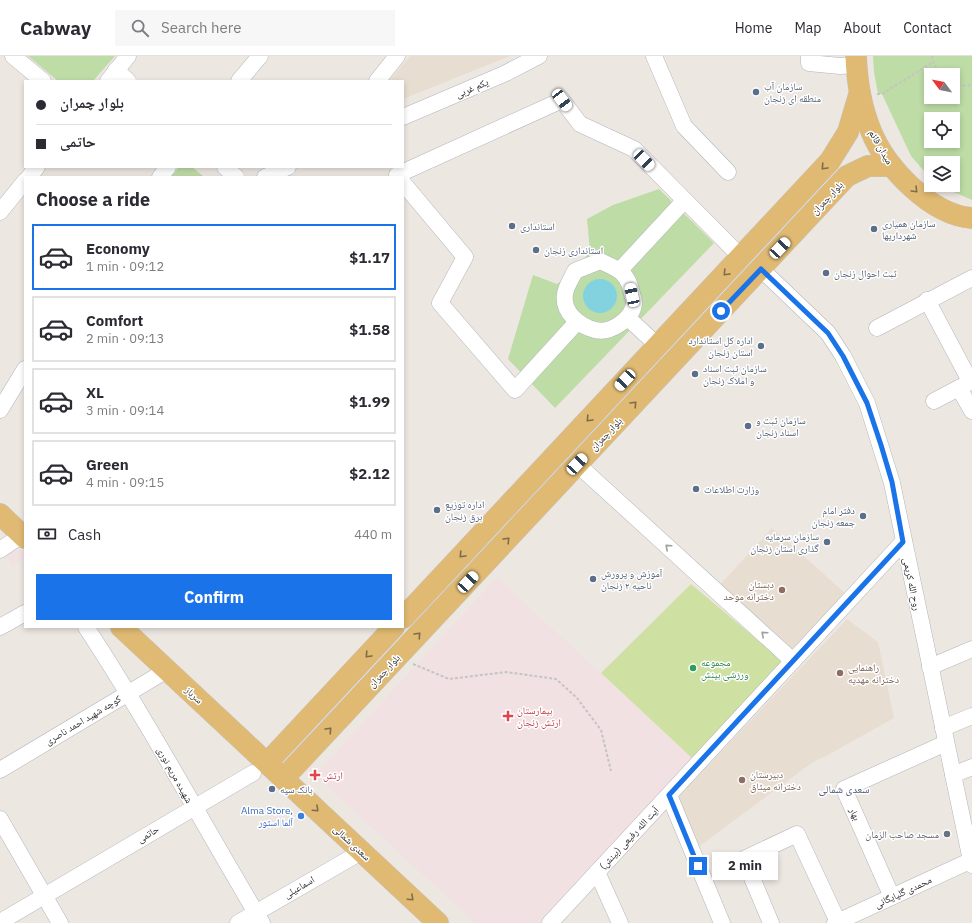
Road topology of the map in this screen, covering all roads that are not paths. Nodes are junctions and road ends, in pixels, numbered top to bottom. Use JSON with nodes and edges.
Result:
{"nodes":[{"id":1,"x":13,"y":56,"type":"edge"},
{"id":2,"x":128,"y":56,"type":"edge"},
{"id":3,"x":260,"y":56,"type":"edge"},
{"id":4,"x":396,"y":56,"type":"edge"},
{"id":5,"x":539,"y":56,"type":"edge"},
{"id":6,"x":654,"y":56,"type":"edge"},
{"id":7,"x":809,"y":56,"type":"edge"},
{"id":8,"x":856,"y":60,"type":"edge"},
{"id":9,"x":112,"y":76,"type":"edge"},
{"id":10,"x":42,"y":80,"type":"edge"},
{"id":11,"x":125,"y":80,"type":"edge"},
{"id":12,"x":240,"y":80,"type":"edge"},
{"id":13,"x":378,"y":80,"type":"edge"},
{"id":14,"x":859,"y":95,"type":"junction"},
{"id":15,"x":404,"y":117,"type":"edge"},
{"id":16,"x":837,"y":150,"type":"junction"},
{"id":17,"x":892,"y":166,"type":"junction"},
{"id":18,"x":36,"y":168,"type":"edge"},
{"id":19,"x":167,"y":168,"type":"edge"},
{"id":20,"x":225,"y":168,"type":"edge"},
{"id":21,"x":286,"y":168,"type":"edge"},
{"id":22,"x":728,"y":172,"type":"dead end"},
{"id":23,"x":853,"y":174,"type":"junction"},
{"id":24,"x":30,"y":176,"type":"edge"},
{"id":25,"x":161,"y":176,"type":"edge"},
{"id":26,"x":235,"y":176,"type":"edge"},
{"id":27,"x":267,"y":176,"type":"edge"},
{"id":28,"x":397,"y":176,"type":"edge"},
{"id":29,"x":24,"y":182,"type":"edge"},
{"id":30,"x":404,"y":184,"type":"edge"},
{"id":31,"x":684,"y":201,"type":"junction"},
{"id":32,"x":0,"y":212,"type":"edge"},
{"id":33,"x":972,"y":218,"type":"edge"},
{"id":34,"x":741,"y":257,"type":"junction"},
{"id":35,"x":761,"y":269,"type":"junction"},
{"id":36,"x":620,"y":270,"type":"junction"},
{"id":37,"x":972,"y":278,"type":"edge"},
{"id":38,"x":927,"y":300,"type":"junction"},
{"id":39,"x":628,"y":318,"type":"junction"},
{"id":40,"x":577,"y":322,"type":"junction"},
{"id":41,"x":877,"y":328,"type":"dead end"},
{"id":42,"x":658,"y":346,"type":"junction"},
{"id":43,"x":24,"y":371,"type":"edge"},
{"id":44,"x":967,"y":383,"type":"edge"},
{"id":45,"x":934,"y":401,"type":"dead end"},
{"id":46,"x":0,"y":410,"type":"edge"},
{"id":47,"x":972,"y":411,"type":"edge"},
{"id":48,"x":561,"y":449,"type":"junction"},
{"id":49,"x":577,"y":464,"type":"junction"},
{"id":50,"x":0,"y":514,"type":"edge"},
{"id":51,"x":24,"y":537,"type":"edge"},
{"id":52,"x":903,"y":542,"type":"junction"},
{"id":53,"x":0,"y":550,"type":"edge"},
{"id":54,"x":24,"y":614,"type":"edge"},
{"id":55,"x":404,"y":617,"type":"edge"},
{"id":56,"x":0,"y":627,"type":"edge"},
{"id":57,"x":87,"y":628,"type":"edge"},
{"id":58,"x":121,"y":628,"type":"edge"},
{"id":59,"x":393,"y":628,"type":"edge"},
{"id":60,"x":972,"y":649,"type":"edge"},
{"id":61,"x":793,"y":661,"type":"junction"},
{"id":62,"x":930,"y":668,"type":"junction"},
{"id":63,"x":167,"y":670,"type":"junction"},
{"id":64,"x":129,"y":693,"type":"junction"},
{"id":65,"x":972,"y":716,"type":"edge"},
{"id":66,"x":300,"y":728,"type":"junction"},
{"id":67,"x":942,"y":728,"type":"junction"},
{"id":68,"x":946,"y":743,"type":"junction"},
{"id":69,"x":313,"y":747,"type":"junction"},
{"id":70,"x":972,"y":767,"type":"edge"},
{"id":71,"x":260,"y":768,"type":"junction"},
{"id":72,"x":0,"y":770,"type":"edge"},
{"id":73,"x":953,"y":775,"type":"junction"},
{"id":74,"x":283,"y":779,"type":"junction"},
{"id":75,"x":669,"y":795,"type":"junction"},
{"id":76,"x":193,"y":807,"type":"junction"},
{"id":77,"x":0,"y":819,"type":"edge"},
{"id":78,"x":361,"y":852,"type":"junction"},
{"id":79,"x":972,"y":862,"type":"edge"},
{"id":80,"x":597,"y":872,"type":"junction"},
{"id":81,"x":45,"y":896,"type":"junction"},
{"id":82,"x":892,"y":897,"type":"junction"},
{"id":83,"x":259,"y":918,"type":"edge"},
{"id":84,"x":0,"y":922,"type":"edge"},
{"id":85,"x":836,"y":922,"type":"edge"},
{"id":86,"x":60,"y":923,"type":"edge"},
{"id":87,"x":238,"y":923,"type":"edge"},
{"id":88,"x":438,"y":923,"type":"edge"},
{"id":89,"x":550,"y":923,"type":"edge"},
{"id":90,"x":620,"y":923,"type":"edge"},
{"id":91,"x":722,"y":923,"type":"edge"},
{"id":92,"x":771,"y":923,"type":"edge"}],
"edges":[{"from":1,"to":10,"type":"street"},
{"from":2,"to":9,"type":"street"},
{"from":3,"to":12,"type":"street"},
{"from":4,"to":13,"type":"street"},
{"from":5,"to":15,"type":"street","name":"یکم غربی"},
{"from":6,"to":22,"type":"street"},
{"from":7,"to":8,"type":"street"},
{"from":8,"to":14,"type":"main road","name":"میدان قائم"},
{"from":9,"to":11,"type":"street"},
{"from":14,"to":16,"type":"main road"},
{"from":14,"to":17,"type":"main road","name":"میدان قائم"},
{"from":16,"to":23,"type":"main road"},
{"from":16,"to":34,"type":"main road","one_way":true},
{"from":17,"to":23,"type":"main road","name":"بلوار چمران"},
{"from":17,"to":33,"type":"main road","name":"میدان قائم","one_way":true},
{"from":18,"to":24,"type":"street"},
{"from":19,"to":25,"type":"street"},
{"from":20,"to":26,"type":"street"},
{"from":21,"to":27,"type":"street"},
{"from":23,"to":35,"type":"main road","name":"بلوار چمران"},
{"from":28,"to":31,"type":"street"},
{"from":29,"to":32,"type":"street"},
{"from":30,"to":40,"type":"street"},
{"from":31,"to":34,"type":"street"},
{"from":31,"to":36,"type":"street"},
{"from":34,"to":42,"type":"main road","one_way":true},
{"from":49,"to":35,"type":"main road","name":"بلوار چمران","one_way":true},
{"from":35,"to":52,"type":"street","name":"روح الله کریمی"},
{"from":36,"to":39,"type":"street"},
{"from":36,"to":40,"type":"street"},
{"from":37,"to":38,"type":"street"},
{"from":38,"to":41,"type":"street"},
{"from":38,"to":44,"type":"street"},
{"from":39,"to":40,"type":"street"},
{"from":39,"to":42,"type":"street"},
{"from":42,"to":48,"type":"main road","one_way":true},
{"from":43,"to":46,"type":"street"},
{"from":44,"to":45,"type":"street"},
{"from":44,"to":47,"type":"street"},
{"from":48,"to":49,"type":"main road"},
{"from":48,"to":55,"type":"main road","one_way":true},
{"from":61,"to":49,"type":"street","one_way":true},
{"from":69,"to":49,"type":"main road","name":"بلوار چمران","one_way":true},
{"from":50,"to":51,"type":"main road"},
{"from":51,"to":53,"type":"street"},
{"from":52,"to":61,"type":"street","name":"آیت الله رفیعی (بینش)"},
{"from":52,"to":62,"type":"street","name":"روح الله کریمی"},
{"from":54,"to":56,"type":"street"},
{"from":57,"to":64,"type":"street","name":"شهیده مریم نوری"},
{"from":58,"to":63,"type":"main road","name":"سرباز"},
{"from":59,"to":66,"type":"main road","one_way":true},
{"from":60,"to":62,"type":"street"},
{"from":61,"to":75,"type":"street","name":"آیت الله رفیعی (بینش)"},
{"from":62,"to":67,"type":"street","name":"روح الله کریمی"},
{"from":63,"to":64,"type":"street","name":"کوچه شهید احمد ناصری"},
{"from":63,"to":71,"type":"main road","name":"سرباز"},
{"from":64,"to":72,"type":"street","name":"کوچه شهید احمد ناصری"},
{"from":64,"to":76,"type":"street","name":"شهیده مریم نوری"},
{"from":65,"to":67,"type":"street"},
{"from":66,"to":69,"type":"main road"},
{"from":66,"to":71,"type":"main road"},
{"from":67,"to":68,"type":"street","name":"روح الله کریمی"},
{"from":68,"to":73,"type":"street","name":"روح الله کریمی"},
{"from":68,"to":82,"type":"street","name":"بهار"},
{"from":69,"to":74,"type":"main road","name":"بلوار چمران"},
{"from":70,"to":73,"type":"street"},
{"from":71,"to":74,"type":"main road","name":"سعدی شمالی"},
{"from":71,"to":76,"type":"street","name":"حاتمی"},
{"from":73,"to":79,"type":"street","name":"روح الله کریمی"},
{"from":74,"to":78,"type":"main road","name":"سعدی شمالی","one_way":true},
{"from":75,"to":80,"type":"street","name":"آیت الله رفیعی (بینش)"},
{"from":75,"to":91,"type":"street"},
{"from":76,"to":81,"type":"street","name":"حاتمی"},
{"from":76,"to":83,"type":"street","name":"شهیده مریم نوری"},
{"from":77,"to":81,"type":"street"},
{"from":78,"to":83,"type":"street","name":"اسماعیلی"},
{"from":78,"to":88,"type":"main road","name":"سعدی شمالی","one_way":true},
{"from":79,"to":82,"type":"street","name":"محمدی گلپایگانی"},
{"from":80,"to":89,"type":"street","name":"آیت الله رفیعی (بینش)"},
{"from":80,"to":90,"type":"street"},
{"from":81,"to":84,"type":"street","name":"حاتمی"},
{"from":81,"to":86,"type":"street"},
{"from":82,"to":85,"type":"street","name":"محمدی گلپایگانی"},
{"from":83,"to":87,"type":"street","name":"اسماعیلی"},
{"from":85,"to":92,"type":"street"}]}
